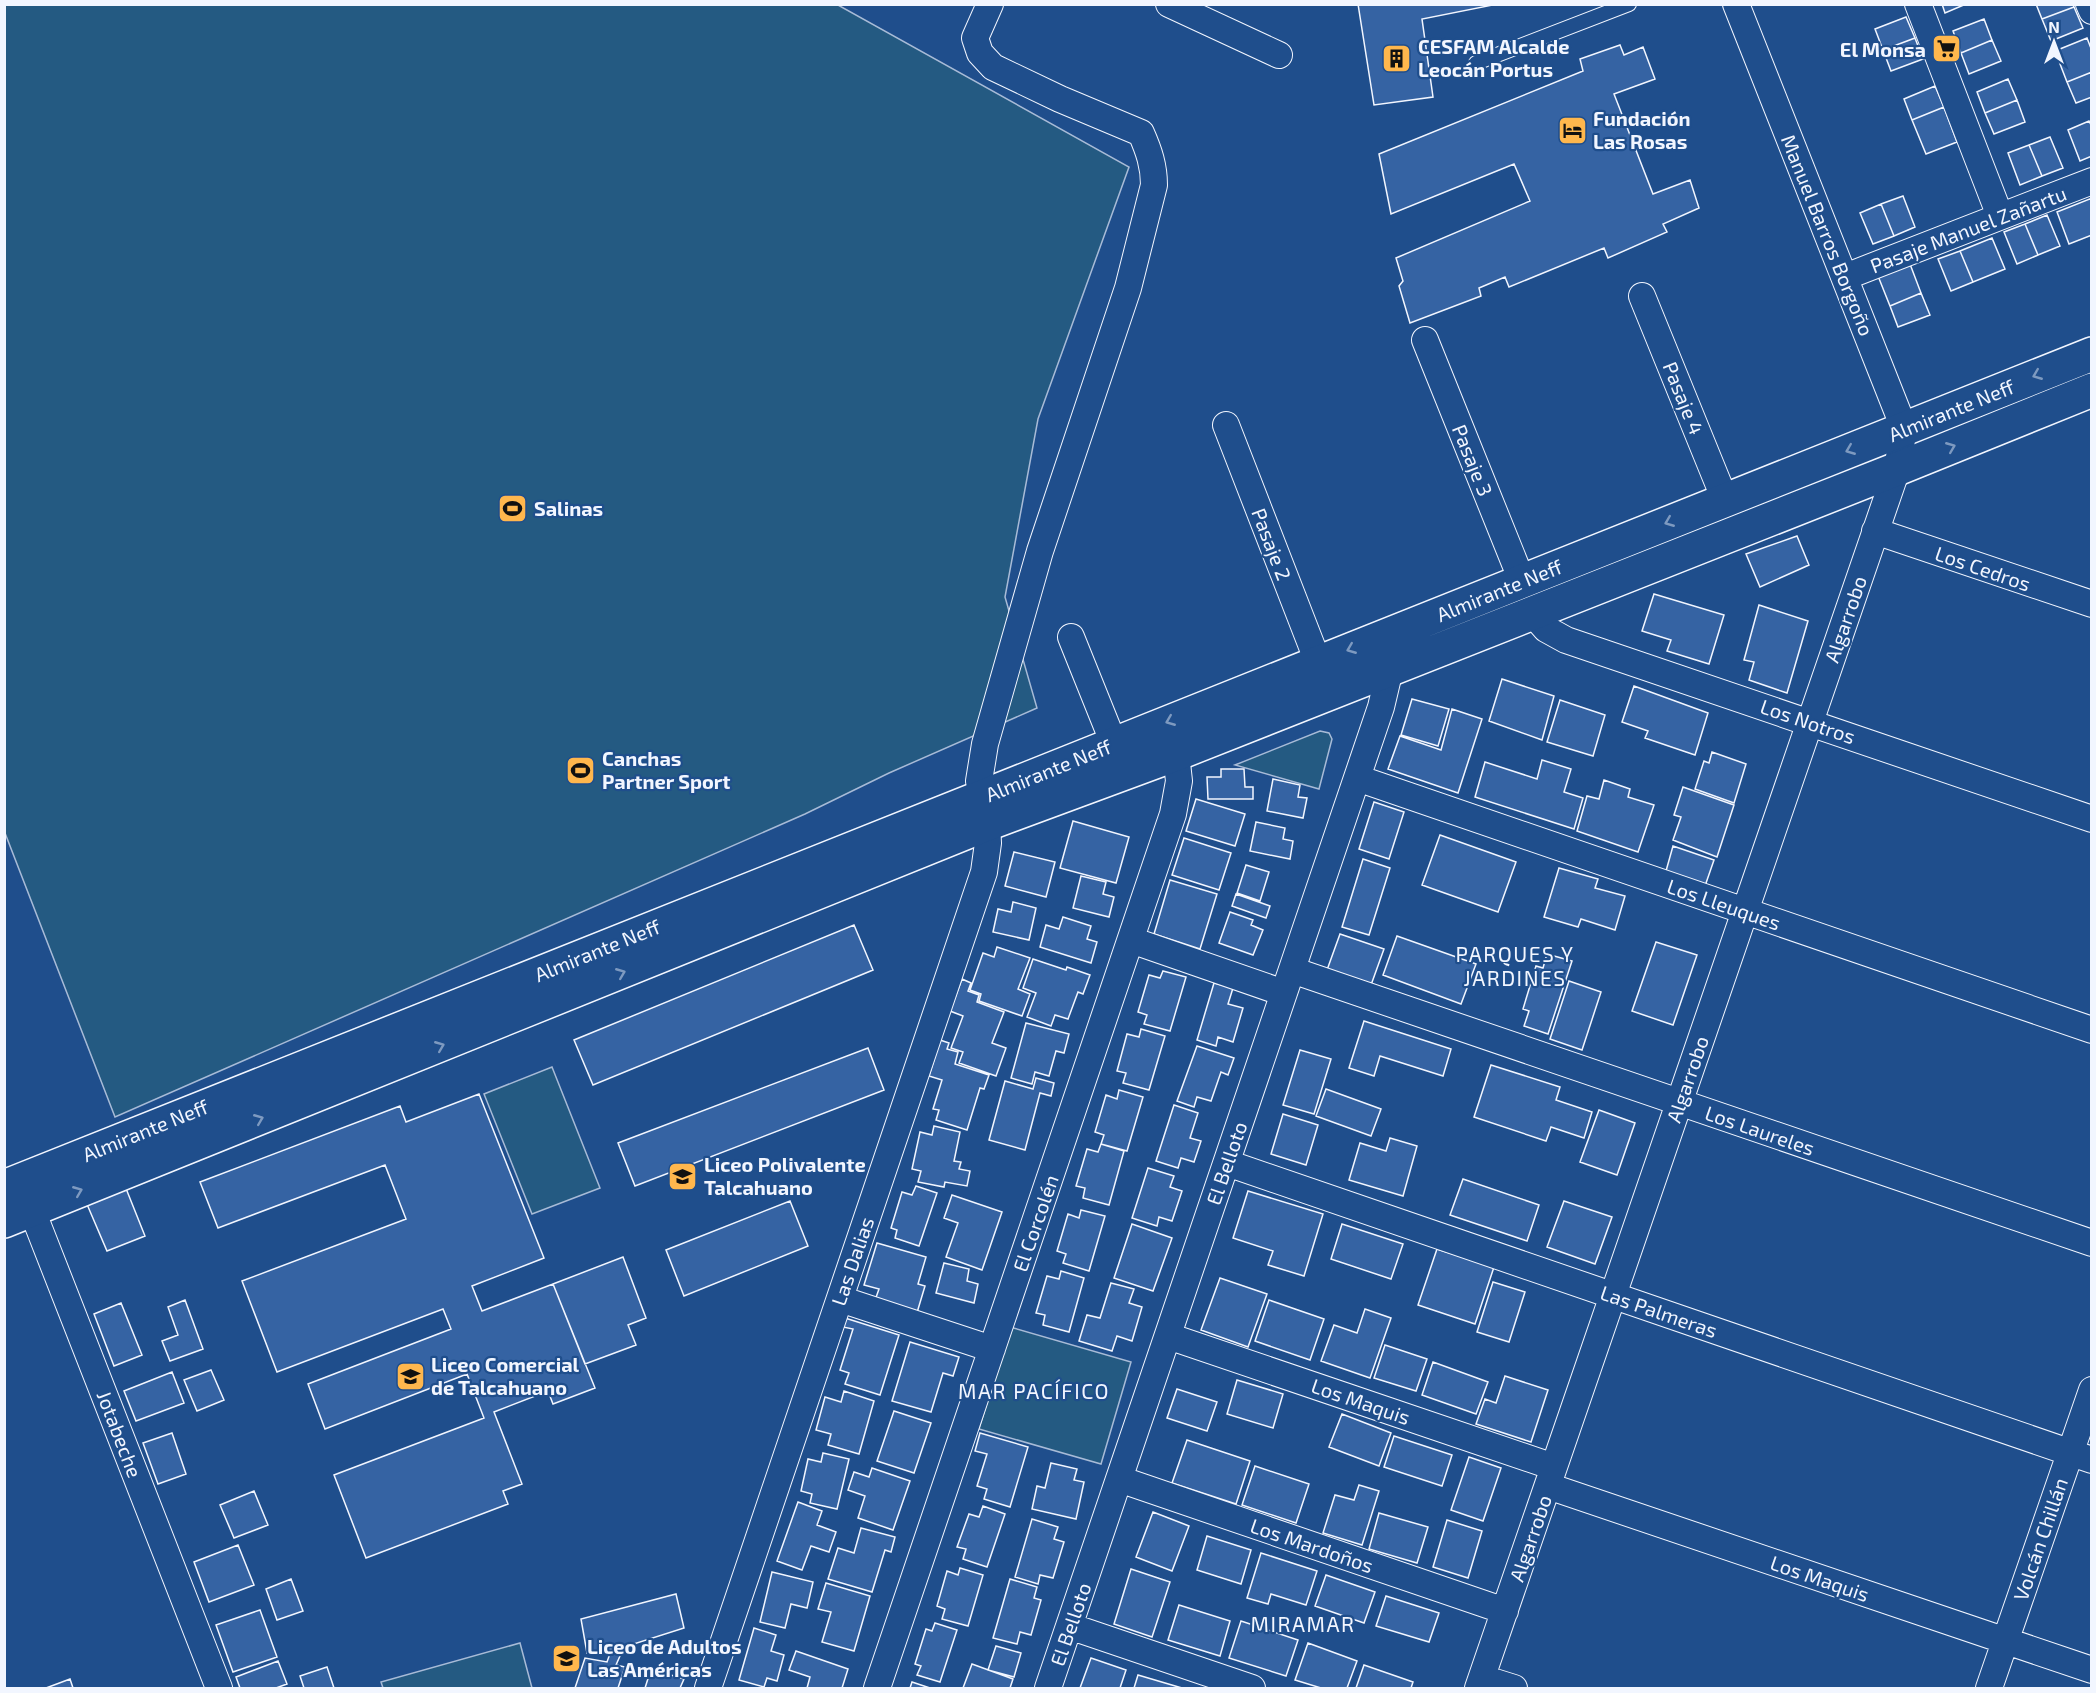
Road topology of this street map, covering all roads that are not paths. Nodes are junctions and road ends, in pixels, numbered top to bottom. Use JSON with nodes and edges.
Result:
{"nodes":[{"id":1,"x":990,"y":4,"type":"edge"},
{"id":2,"x":1169,"y":4,"type":"edge"},
{"id":3,"x":1629,"y":4,"type":"edge"},
{"id":4,"x":1736,"y":4,"type":"edge"},
{"id":5,"x":1918,"y":4,"type":"edge"},
{"id":6,"x":2089,"y":4,"type":"edge"},
{"id":7,"x":2091,"y":11,"type":"edge"},
{"id":8,"x":1279,"y":55,"type":"dead end"},
{"id":9,"x":1476,"y":63,"type":"dead end"},
{"id":10,"x":2091,"y":181,"type":"edge"},
{"id":11,"x":2000,"y":216,"type":"junction"},
{"id":12,"x":1845,"y":278,"type":"junction"},
{"id":13,"x":1642,"y":296,"type":"dead end"},
{"id":14,"x":1425,"y":340,"type":"dead end"},
{"id":15,"x":2091,"y":354,"type":"edge"},
{"id":16,"x":2090,"y":391,"type":"edge"},
{"id":17,"x":1226,"y":425,"type":"dead end"},
{"id":18,"x":1904,"y":428,"type":"junction"},
{"id":19,"x":1897,"y":469,"type":"junction"},
{"id":20,"x":1725,"y":500,"type":"junction"},
{"id":21,"x":1875,"y":531,"type":"junction"},
{"id":22,"x":1522,"y":581,"type":"junction"},
{"id":23,"x":2091,"y":604,"type":"edge"},
{"id":24,"x":1532,"y":613,"type":"junction"},
{"id":25,"x":1071,"y":637,"type":"dead end"},
{"id":26,"x":1380,"y":637,"type":"junction"},
{"id":27,"x":1317,"y":663,"type":"junction"},
{"id":28,"x":1390,"y":669,"type":"junction"},
{"id":29,"x":1810,"y":722,"type":"junction"},
{"id":30,"x":1114,"y":744,"type":"junction"},
{"id":31,"x":1176,"y":754,"type":"junction"},
{"id":32,"x":1357,"y":778,"type":"junction"},
{"id":33,"x":984,"y":810,"type":"junction"},
{"id":34,"x":2091,"y":819,"type":"edge"},
{"id":35,"x":1745,"y":912,"type":"junction"},
{"id":36,"x":1131,"y":940,"type":"junction"},
{"id":37,"x":1288,"y":982,"type":"junction"},
{"id":38,"x":2091,"y":1030,"type":"edge"},
{"id":39,"x":1679,"y":1102,"type":"junction"},
{"id":40,"x":1227,"y":1163,"type":"junction"},
{"id":41,"x":15,"y":1200,"type":"edge"},
{"id":42,"x":2091,"y":1243,"type":"edge"},
{"id":43,"x":1613,"y":1296,"type":"junction"},
{"id":44,"x":840,"y":1299,"type":"junction"},
{"id":45,"x":1168,"y":1336,"type":"junction"},
{"id":46,"x":992,"y":1348,"type":"junction"},
{"id":47,"x":2091,"y":1390,"type":"edge"},
{"id":48,"x":2081,"y":1456,"type":"edge"},
{"id":49,"x":1551,"y":1476,"type":"junction"},
{"id":50,"x":1119,"y":1479,"type":"junction"},
{"id":51,"x":1505,"y":1611,"type":"junction"},
{"id":52,"x":1070,"y":1626,"type":"junction"},
{"id":53,"x":2006,"y":1641,"type":"junction"},
{"id":54,"x":2091,"y":1671,"type":"edge"},
{"id":55,"x":1480,"y":1683,"type":"edge"},
{"id":56,"x":219,"y":1689,"type":"edge"},
{"id":57,"x":708,"y":1689,"type":"edge"},
{"id":58,"x":877,"y":1689,"type":"edge"},
{"id":59,"x":1048,"y":1689,"type":"edge"},
{"id":60,"x":1252,"y":1689,"type":"edge"},
{"id":61,"x":1514,"y":1689,"type":"edge"},
{"id":62,"x":1989,"y":1689,"type":"edge"}],
"edges":[{"from":1,"to":33,"type":"street","name":"Las Dalias"},
{"from":2,"to":8,"type":"street"},
{"from":3,"to":9,"type":"lane"},
{"from":4,"to":12,"type":"street","name":"Manuel Barros Borgoño"},
{"from":5,"to":11,"type":"street"},
{"from":6,"to":7,"type":"street"},
{"from":10,"to":11,"type":"street","name":"Pasaje Manuel Zañartu"},
{"from":11,"to":12,"type":"street","name":"Pasaje Manuel Zañartu"},
{"from":12,"to":18,"type":"street","name":"Manuel Barros Borgoño"},
{"from":13,"to":20,"type":"street","name":"Pasaje 4"},
{"from":14,"to":22,"type":"street","name":"Pasaje 3"},
{"from":15,"to":18,"type":"street","name":"Almirante Neff","one_way":true},
{"from":19,"to":16,"type":"street","name":"Almirante Neff","one_way":true},
{"from":17,"to":27,"type":"street","name":"Pasaje 2"},
{"from":18,"to":19,"type":"street"},
{"from":18,"to":20,"type":"street","name":"Almirante Neff","one_way":true},
{"from":19,"to":21,"type":"street","name":"Algarrobo"},
{"from":19,"to":24,"type":"street","name":"Almirante Neff"},
{"from":20,"to":22,"type":"street","name":"Almirante Neff","one_way":true},
{"from":21,"to":23,"type":"street","name":"Los Cedros"},
{"from":21,"to":29,"type":"street","name":"Algarrobo"},
{"from":22,"to":26,"type":"street","name":"Almirante Neff"},
{"from":24,"to":28,"type":"street","name":"Almirante Neff"},
{"from":24,"to":29,"type":"street","name":"Los Notros"},
{"from":25,"to":30,"type":"street"},
{"from":26,"to":27,"type":"street","name":"Almirante Neff","one_way":true},
{"from":26,"to":28,"type":"street"},
{"from":27,"to":30,"type":"street","name":"Almirante Neff","one_way":true},
{"from":28,"to":31,"type":"street","name":"Almirante Neff"},
{"from":28,"to":32,"type":"street","name":"El Belloto"},
{"from":29,"to":34,"type":"street","name":"Los Notros"},
{"from":29,"to":35,"type":"street","name":"Algarrobo"},
{"from":30,"to":33,"type":"street","name":"Almirante Neff"},
{"from":31,"to":33,"type":"street","name":"Almirante Neff"},
{"from":31,"to":36,"type":"street","name":"El Corcolén"},
{"from":32,"to":35,"type":"street","name":"Los Lleuques"},
{"from":32,"to":37,"type":"street","name":"El Belloto"},
{"from":33,"to":41,"type":"street","name":"Almirante Neff"},
{"from":33,"to":44,"type":"street","name":"Las Dalias"},
{"from":35,"to":38,"type":"street","name":"Los Lleuques"},
{"from":35,"to":39,"type":"street","name":"Algarrobo"},
{"from":36,"to":37,"type":"street","name":"Los Laureles"},
{"from":36,"to":46,"type":"street","name":"El Corcolén"},
{"from":37,"to":39,"type":"street","name":"Los Laureles"},
{"from":37,"to":40,"type":"street","name":"El Belloto"},
{"from":39,"to":42,"type":"street","name":"Los Laureles"},
{"from":39,"to":43,"type":"street","name":"Algarrobo"},
{"from":40,"to":43,"type":"street","name":"Las Palmeras"},
{"from":40,"to":45,"type":"street","name":"El Belloto"},
{"from":41,"to":56,"type":"street","name":"Jotabeche"},
{"from":43,"to":48,"type":"street","name":"Las Palmeras"},
{"from":43,"to":49,"type":"street","name":"Algarrobo"},
{"from":44,"to":46,"type":"street"},
{"from":44,"to":57,"type":"street","name":"Las Dalias"},
{"from":45,"to":49,"type":"street","name":"Los Maquis"},
{"from":45,"to":50,"type":"street","name":"El Belloto"},
{"from":46,"to":58,"type":"street","name":"El Corcolén"},
{"from":47,"to":48,"type":"street","name":"Volcán Chillán"},
{"from":48,"to":53,"type":"street","name":"Volcán Chillán"},
{"from":49,"to":51,"type":"street","name":"Algarrobo"},
{"from":49,"to":53,"type":"street","name":"Los Maquis"},
{"from":50,"to":51,"type":"street","name":"Los Mardoños"},
{"from":50,"to":52,"type":"street","name":"El Belloto"},
{"from":51,"to":55,"type":"street","name":"Algarrobo"},
{"from":52,"to":59,"type":"street","name":"El Belloto"},
{"from":52,"to":60,"type":"street"},
{"from":53,"to":54,"type":"street","name":"Los Maquis"},
{"from":53,"to":62,"type":"street","name":"Volcán Chillán"},
{"from":55,"to":61,"type":"street"}]}
